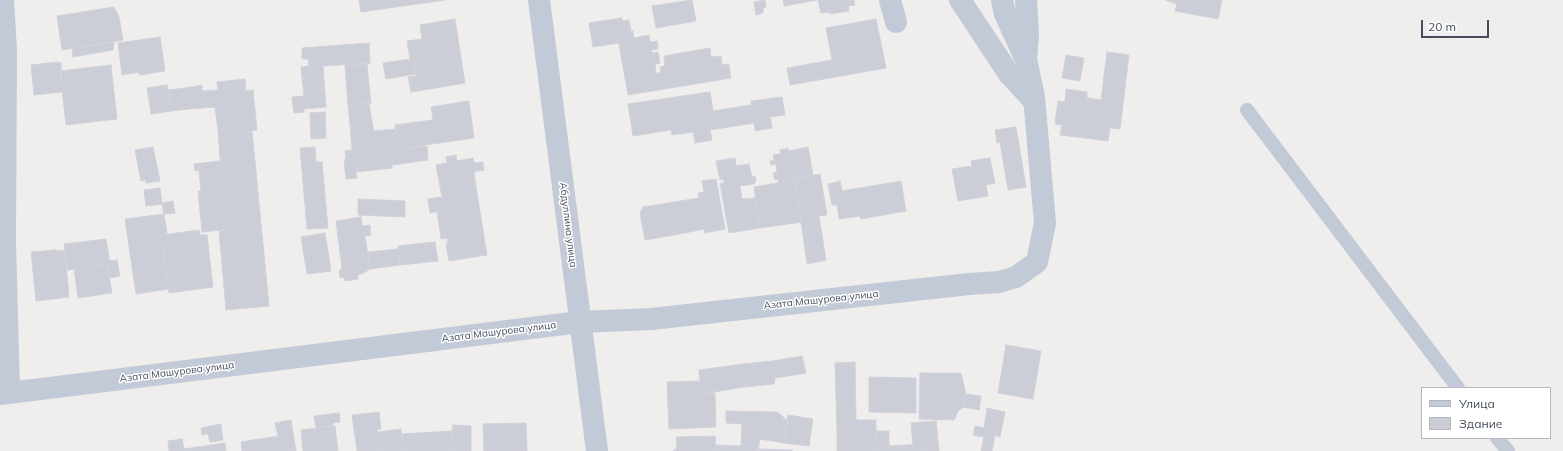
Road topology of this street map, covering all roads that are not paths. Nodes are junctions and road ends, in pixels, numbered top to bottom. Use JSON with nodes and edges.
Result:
{"nodes":[{"id":1,"x":3,"y":0,"type":"edge"},
{"id":2,"x":539,"y":0,"type":"edge"},
{"id":3,"x":890,"y":0,"type":"edge"},
{"id":4,"x":960,"y":0,"type":"edge"},
{"id":5,"x":1002,"y":0,"type":"edge"},
{"id":6,"x":1026,"y":0,"type":"edge"},
{"id":7,"x":896,"y":22,"type":"dead end"},
{"id":8,"x":1026,"y":59,"type":"junction"},
{"id":9,"x":1034,"y":101,"type":"junction"},
{"id":10,"x":1247,"y":110,"type":"dead end"},
{"id":11,"x":580,"y":322,"type":"junction"},
{"id":12,"x":1457,"y":387,"type":"edge"},
{"id":13,"x":5,"y":393,"type":"edge"},
{"id":14,"x":1498,"y":439,"type":"edge"},
{"id":15,"x":597,"y":451,"type":"edge"},
{"id":16,"x":1508,"y":451,"type":"edge"}],
"edges":[{"from":1,"to":13,"type":"street"},
{"from":2,"to":11,"type":"street","name":"Абдуллина улица"},
{"from":3,"to":7,"type":"street"},
{"from":4,"to":9,"type":"street"},
{"from":5,"to":8,"type":"street"},
{"from":6,"to":8,"type":"street"},
{"from":8,"to":9,"type":"street"},
{"from":9,"to":11,"type":"street","name":"Азата Машурова улица"},
{"from":10,"to":12,"type":"lane"},
{"from":11,"to":13,"type":"street","name":"Азата Машурова улица"},
{"from":11,"to":15,"type":"street","name":"Абдуллина улица"},
{"from":14,"to":16,"type":"lane"}]}
